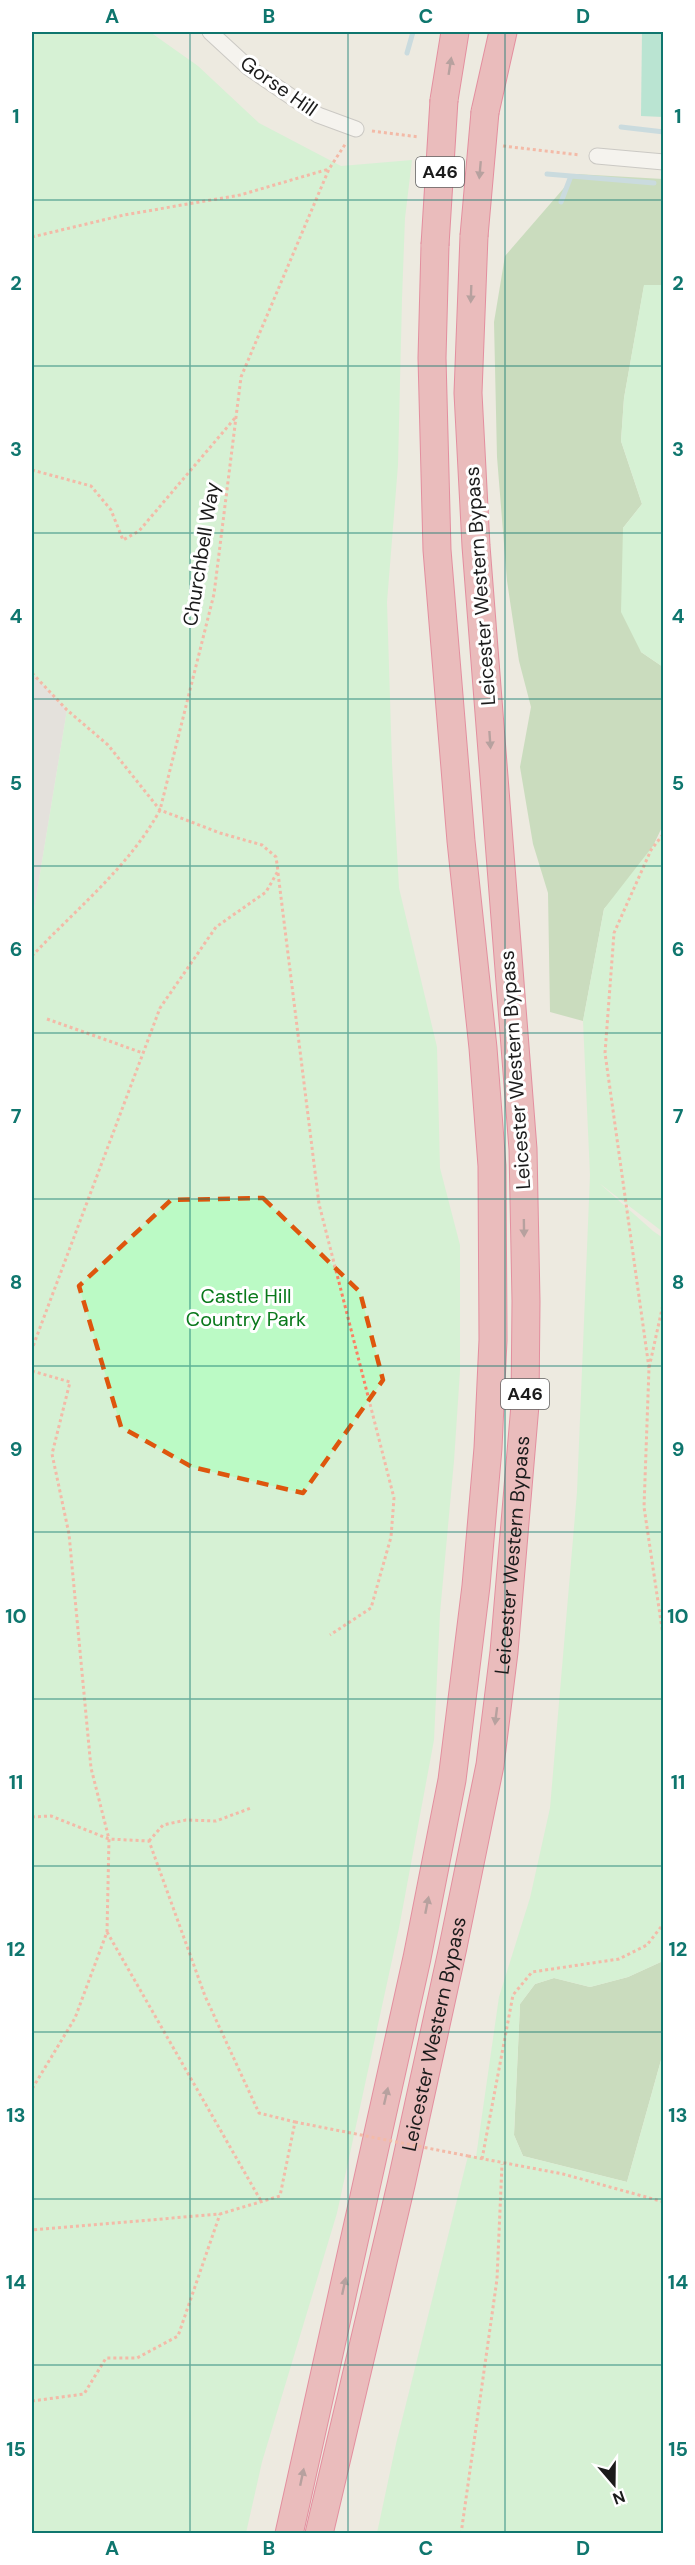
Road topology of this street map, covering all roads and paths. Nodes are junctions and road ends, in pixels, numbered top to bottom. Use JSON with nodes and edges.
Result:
{"nodes":[{"id":1,"x":210,"y":32,"type":"edge"},
{"id":2,"x":455,"y":32,"type":"edge"},
{"id":3,"x":492,"y":32,"type":"edge"},
{"id":4,"x":503,"y":32,"type":"edge"},
{"id":5,"x":485,"y":112,"type":"junction"},
{"id":6,"x":356,"y":129,"type":"joint"},
{"id":7,"x":597,"y":156,"type":"dead end"},
{"id":8,"x":663,"y":162,"type":"edge"},
{"id":9,"x":329,"y":169,"type":"junction"},
{"id":10,"x":32,"y":237,"type":"edge"},
{"id":11,"x":236,"y":416,"type":"junction"},
{"id":12,"x":32,"y":470,"type":"edge"},
{"id":13,"x":32,"y":673,"type":"edge"},
{"id":14,"x":160,"y":810,"type":"junction"},
{"id":15,"x":663,"y":833,"type":"edge"},
{"id":16,"x":278,"y":871,"type":"junction"},
{"id":17,"x":32,"y":956,"type":"edge"},
{"id":18,"x":47,"y":1019,"type":"dead end"},
{"id":19,"x":143,"y":1053,"type":"junction"},
{"id":20,"x":663,"y":1300,"type":"edge"},
{"id":21,"x":32,"y":1349,"type":"edge"},
{"id":22,"x":649,"y":1368,"type":"junction"},
{"id":23,"x":32,"y":1371,"type":"edge"},
{"id":24,"x":330,"y":1635,"type":"dead end"},
{"id":25,"x":663,"y":1642,"type":"edge"},
{"id":26,"x":251,"y":1808,"type":"dead end"},
{"id":27,"x":32,"y":1817,"type":"edge"},
{"id":28,"x":109,"y":1839,"type":"junction"},
{"id":29,"x":149,"y":1841,"type":"junction"},
{"id":30,"x":663,"y":1923,"type":"edge"},
{"id":31,"x":106,"y":1932,"type":"junction"},
{"id":32,"x":32,"y":2089,"type":"edge"},
{"id":33,"x":294,"y":2122,"type":"junction"},
{"id":34,"x":482,"y":2159,"type":"junction"},
{"id":35,"x":502,"y":2164,"type":"junction"},
{"id":36,"x":261,"y":2202,"type":"junction"},
{"id":37,"x":663,"y":2202,"type":"edge"},
{"id":38,"x":220,"y":2214,"type":"junction"},
{"id":39,"x":32,"y":2230,"type":"edge"},
{"id":40,"x":32,"y":2401,"type":"edge"},
{"id":41,"x":289,"y":2534,"type":"edge"},
{"id":42,"x":319,"y":2534,"type":"edge"},
{"id":43,"x":461,"y":2534,"type":"edge"}],
"edges":[{"from":1,"to":6,"type":"street","name":"Gorse Hill"},
{"from":41,"to":2,"type":"highway","name":"Leicester Western Bypass","number":"A46","one_way":true,"bridge":true},
{"from":3,"to":5,"type":"highway","number":"A46"},
{"from":4,"to":5,"type":"highway","number":"A46"},
{"from":5,"to":42,"type":"highway","name":"Leicester Western Bypass","number":"A46","one_way":true,"bridge":true},
{"from":6,"to":9,"type":"path","name":"Churchbell Way"},
{"from":7,"to":8,"type":"street"},
{"from":9,"to":10,"type":"path"},
{"from":9,"to":11,"type":"path","name":"Churchbell Way"},
{"from":11,"to":12,"type":"path"},
{"from":11,"to":14,"type":"path","name":"Churchbell Way"},
{"from":13,"to":14,"type":"path"},
{"from":14,"to":16,"type":"path"},
{"from":14,"to":17,"type":"path","name":"Churchbell Way"},
{"from":15,"to":22,"type":"path"},
{"from":16,"to":19,"type":"path"},
{"from":16,"to":24,"type":"path"},
{"from":18,"to":19,"type":"path"},
{"from":19,"to":21,"type":"path"},
{"from":20,"to":22,"type":"path"},
{"from":22,"to":25,"type":"path"},
{"from":23,"to":28,"type":"path"},
{"from":26,"to":29,"type":"path"},
{"from":27,"to":28,"type":"path"},
{"from":28,"to":29,"type":"path"},
{"from":28,"to":31,"type":"path"},
{"from":29,"to":33,"type":"path"},
{"from":30,"to":34,"type":"path"},
{"from":31,"to":32,"type":"path"},
{"from":31,"to":36,"type":"path"},
{"from":33,"to":34,"type":"path","bridge":true},
{"from":33,"to":36,"type":"path"},
{"from":34,"to":35,"type":"path"},
{"from":35,"to":37,"type":"path"},
{"from":35,"to":43,"type":"path"},
{"from":36,"to":38,"type":"path"},
{"from":38,"to":39,"type":"path"},
{"from":38,"to":40,"type":"path"}]}
